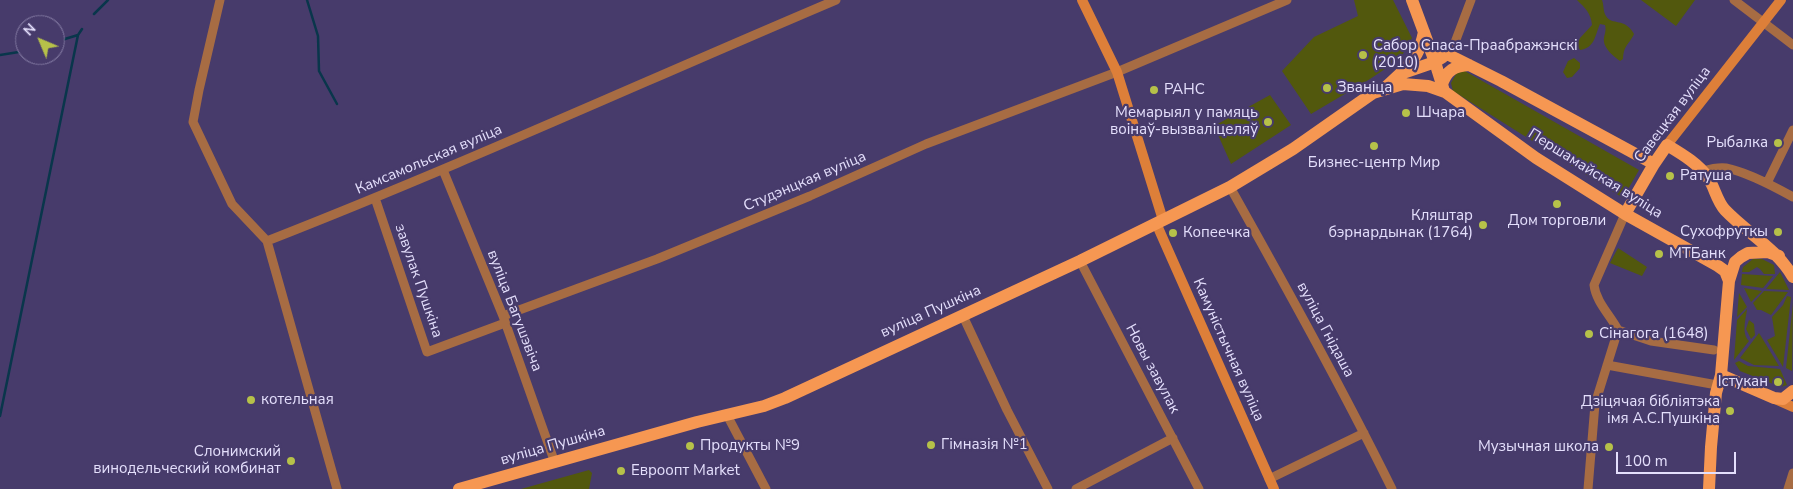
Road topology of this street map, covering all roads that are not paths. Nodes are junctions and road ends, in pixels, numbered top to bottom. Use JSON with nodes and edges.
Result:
{"nodes":[{"id":1,"x":220,"y":0,"type":"edge"},
{"id":2,"x":836,"y":0,"type":"edge"},
{"id":3,"x":1082,"y":0,"type":"edge"},
{"id":4,"x":1287,"y":0,"type":"edge"},
{"id":5,"x":1412,"y":0,"type":"edge"},
{"id":6,"x":1471,"y":0,"type":"edge"},
{"id":7,"x":1734,"y":0,"type":"edge"},
{"id":8,"x":1781,"y":0,"type":"edge"},
{"id":9,"x":1762,"y":22,"type":"junction"},
{"id":10,"x":1424,"y":32,"type":"junction"},
{"id":11,"x":1429,"y":45,"type":"junction"},
{"id":12,"x":1793,"y":46,"type":"edge"},
{"id":13,"x":1447,"y":55,"type":"junction"},
{"id":14,"x":1435,"y":62,"type":"junction"},
{"id":15,"x":1469,"y":65,"type":"junction"},
{"id":16,"x":1117,"y":72,"type":"junction"},
{"id":17,"x":1402,"y":79,"type":"junction"},
{"id":18,"x":1443,"y":88,"type":"junction"},
{"id":19,"x":1793,"y":130,"type":"edge"},
{"id":20,"x":1668,"y":145,"type":"junction"},
{"id":21,"x":1654,"y":164,"type":"junction"},
{"id":22,"x":443,"y":170,"type":"junction"},
{"id":23,"x":1703,"y":171,"type":"junction"},
{"id":24,"x":1767,"y":183,"type":"junction"},
{"id":25,"x":1230,"y":187,"type":"junction"},
{"id":26,"x":1793,"y":197,"type":"edge"},
{"id":27,"x":375,"y":198,"type":"junction"},
{"id":28,"x":1626,"y":214,"type":"junction"},
{"id":29,"x":1159,"y":221,"type":"junction"},
{"id":30,"x":267,"y":241,"type":"junction"},
{"id":31,"x":1778,"y":256,"type":"junction"},
{"id":32,"x":1080,"y":261,"type":"junction"},
{"id":33,"x":1793,"y":277,"type":"edge"},
{"id":34,"x":1729,"y":281,"type":"junction"},
{"id":35,"x":963,"y":316,"type":"junction"},
{"id":36,"x":504,"y":319,"type":"junction"},
{"id":37,"x":1617,"y":334,"type":"junction"},
{"id":38,"x":1714,"y":350,"type":"dead end"},
{"id":39,"x":1607,"y":365,"type":"junction"},
{"id":40,"x":1719,"y":380,"type":"junction"},
{"id":41,"x":1793,"y":391,"type":"edge"},
{"id":42,"x":1774,"y":398,"type":"junction"},
{"id":43,"x":1793,"y":407,"type":"edge"},
{"id":44,"x":728,"y":415,"type":"junction"},
{"id":45,"x":1364,"y":433,"type":"junction"},
{"id":46,"x":1173,"y":438,"type":"junction"},
{"id":47,"x":555,"y":463,"type":"junction"},
{"id":48,"x":1793,"y":473,"type":"edge"},
{"id":49,"x":1269,"y":479,"type":"junction"},
{"id":50,"x":337,"y":489,"type":"edge"},
{"id":51,"x":459,"y":489,"type":"edge"},
{"id":52,"x":766,"y":489,"type":"edge"},
{"id":53,"x":1048,"y":489,"type":"edge"},
{"id":54,"x":1076,"y":489,"type":"edge"},
{"id":55,"x":1199,"y":489,"type":"edge"},
{"id":56,"x":1274,"y":489,"type":"edge"},
{"id":57,"x":1392,"y":489,"type":"edge"},
{"id":58,"x":1588,"y":489,"type":"edge"},
{"id":59,"x":1708,"y":489,"type":"edge"},
{"id":60,"x":1788,"y":489,"type":"edge"}],
"edges":[{"from":1,"to":30,"type":"street"},
{"from":2,"to":22,"type":"street","name":"Камсамольская вуліца"},
{"from":3,"to":16,"type":"street","name":"Камуністычная вуліца"},
{"from":4,"to":16,"type":"street","name":"Студэнцкая вуліца"},
{"from":5,"to":10,"type":"main road"},
{"from":6,"to":13,"type":"street"},
{"from":7,"to":9,"type":"street"},
{"from":8,"to":9,"type":"street","name":"Савецкая вуліца"},
{"from":9,"to":12,"type":"street"},
{"from":9,"to":20,"type":"street","name":"Савецкая вуліца"},
{"from":10,"to":11,"type":"main road"},
{"from":10,"to":17,"type":"main road"},
{"from":11,"to":13,"type":"main road"},
{"from":11,"to":14,"type":"main road"},
{"from":13,"to":14,"type":"main road"},
{"from":13,"to":15,"type":"main road"},
{"from":14,"to":17,"type":"main road"},
{"from":14,"to":18,"type":"main road"},
{"from":15,"to":18,"type":"main road"},
{"from":15,"to":21,"type":"main road"},
{"from":16,"to":29,"type":"street","name":"Камуністычная вуліца"},
{"from":16,"to":36,"type":"street","name":"Студэнцкая вуліца"},
{"from":17,"to":18,"type":"main road","name":"вуліца Пушкіна"},
{"from":17,"to":25,"type":"main road","name":"вуліца Пушкіна"},
{"from":18,"to":28,"type":"main road","name":"Першамайская вуліца"},
{"from":19,"to":24,"type":"street"},
{"from":20,"to":21,"type":"main road","name":"Савецкая вуліца"},
{"from":20,"to":23,"type":"main road"},
{"from":21,"to":28,"type":"main road","name":"Савецкая вуліца"},
{"from":22,"to":27,"type":"street","name":"Камсамольская вуліца"},
{"from":22,"to":36,"type":"street","name":"вуліца Багушэвіча"},
{"from":23,"to":24,"type":"street"},
{"from":23,"to":31,"type":"main road"},
{"from":24,"to":26,"type":"street"},
{"from":25,"to":29,"type":"main road","name":"вуліца Пушкіна"},
{"from":25,"to":45,"type":"street","name":"вуліца Гнідаша"},
{"from":27,"to":30,"type":"street","name":"Камсамольская вуліца"},
{"from":27,"to":36,"type":"street","name":"завулак Пушкіна"},
{"from":28,"to":34,"type":"main road","name":"Першамайская вуліца"},
{"from":28,"to":37,"type":"street","name":"Савецкая вуліца"},
{"from":29,"to":32,"type":"main road","name":"вуліца Пушкіна"},
{"from":29,"to":49,"type":"street","name":"Камуністычная вуліца"},
{"from":30,"to":50,"type":"street"},
{"from":31,"to":33,"type":"main road"},
{"from":31,"to":34,"type":"main road"},
{"from":32,"to":35,"type":"main road","name":"вуліца Пушкіна"},
{"from":32,"to":46,"type":"street","name":"Новы завулак"},
{"from":34,"to":40,"type":"main road"},
{"from":35,"to":44,"type":"main road","name":"вуліца Пушкіна"},
{"from":35,"to":53,"type":"street"},
{"from":36,"to":47,"type":"street","name":"вуліца Багушэвіча"},
{"from":37,"to":38,"type":"street"},
{"from":37,"to":39,"type":"street"},
{"from":39,"to":40,"type":"street"},
{"from":39,"to":58,"type":"street"},
{"from":40,"to":42,"type":"main road"},
{"from":40,"to":59,"type":"main road"},
{"from":41,"to":42,"type":"main road"},
{"from":42,"to":43,"type":"street"},
{"from":44,"to":47,"type":"main road","name":"вуліца Пушкіна"},
{"from":44,"to":52,"type":"street"},
{"from":45,"to":49,"type":"street"},
{"from":45,"to":57,"type":"street","name":"вуліца Гнідаша"},
{"from":46,"to":54,"type":"street"},
{"from":46,"to":55,"type":"street","name":"Новы завулак"},
{"from":47,"to":51,"type":"main road","name":"вуліца Пушкіна"},
{"from":48,"to":60,"type":"street"},
{"from":49,"to":56,"type":"street","name":"Камуністычная вуліца"}]}
